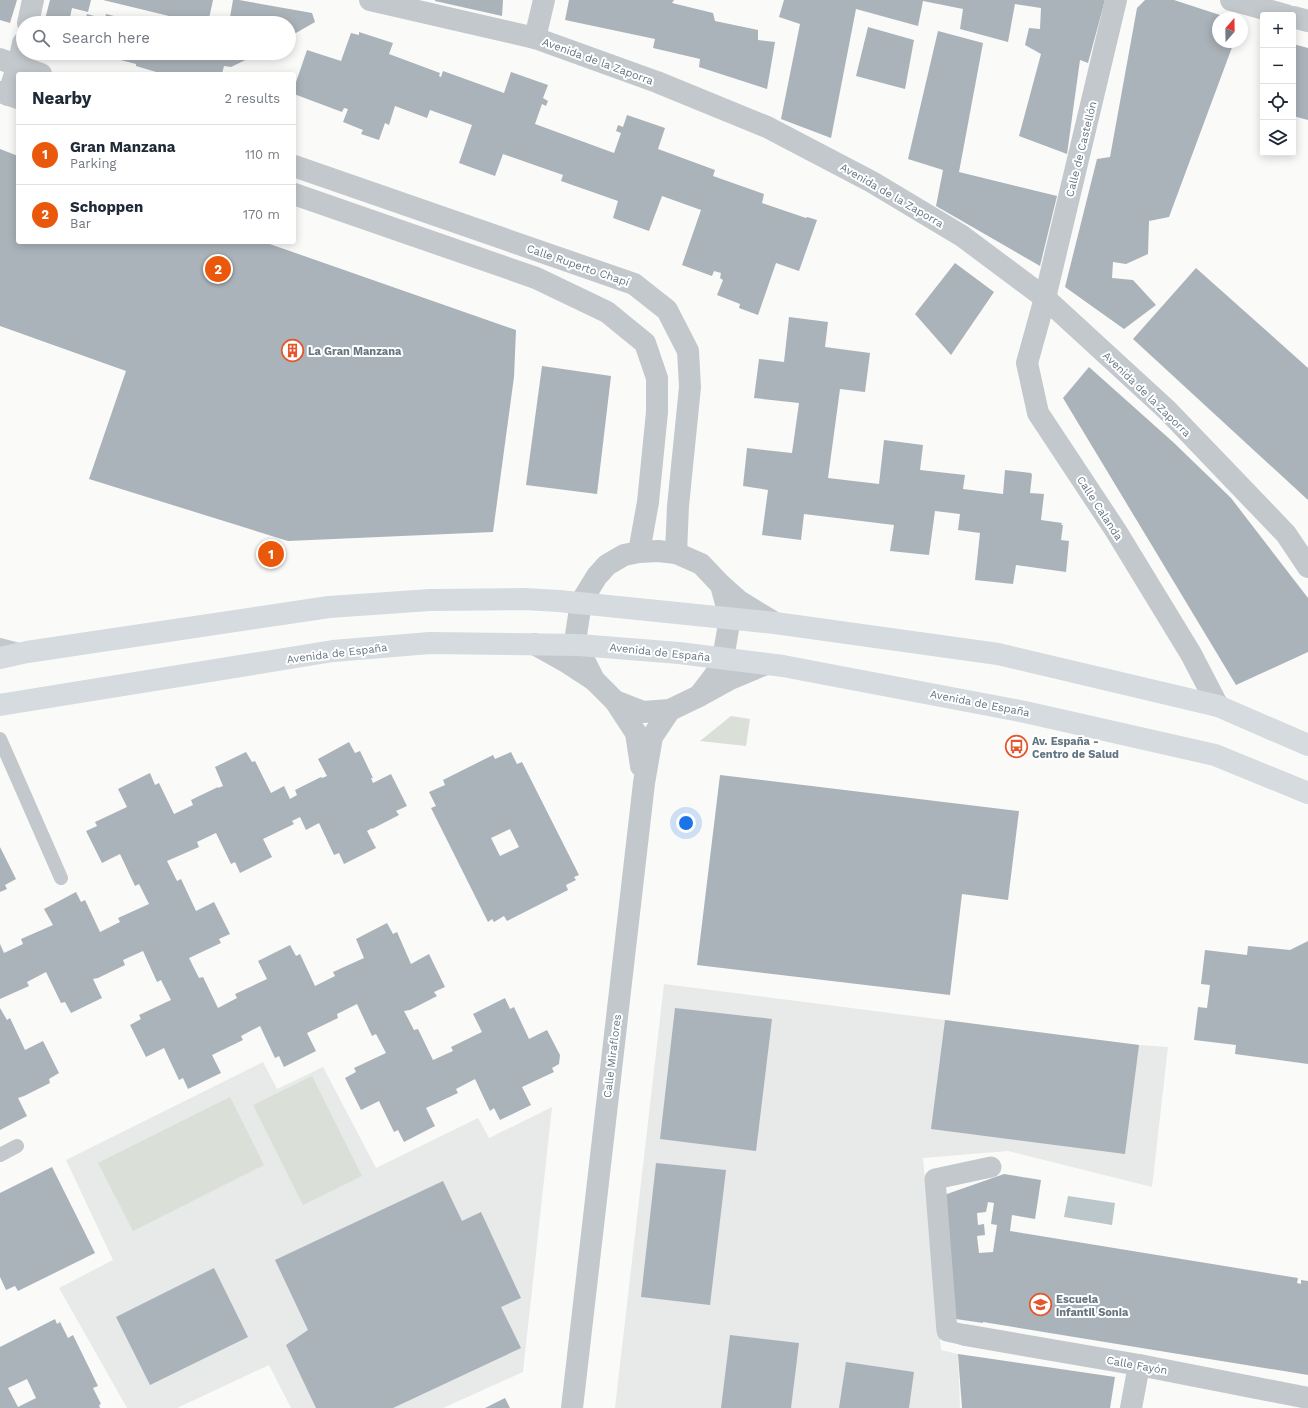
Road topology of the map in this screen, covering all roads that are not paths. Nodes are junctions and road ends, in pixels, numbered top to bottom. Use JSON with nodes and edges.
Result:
{"nodes":[{"id":1,"x":33,"y":0,"type":"edge"},
{"id":2,"x":370,"y":0,"type":"edge"},
{"id":3,"x":544,"y":0,"type":"edge"},
{"id":4,"x":1116,"y":0,"type":"edge"},
{"id":5,"x":1231,"y":0,"type":"edge"},
{"id":6,"x":1275,"y":12,"type":"edge"},
{"id":7,"x":30,"y":16,"type":"edge"},
{"id":8,"x":1296,"y":18,"type":"edge"},
{"id":9,"x":1308,"y":21,"type":"edge"},
{"id":10,"x":535,"y":38,"type":"junction"},
{"id":11,"x":16,"y":52,"type":"edge"},
{"id":12,"x":9,"y":62,"type":"edge"},
{"id":13,"x":36,"y":72,"type":"edge"},
{"id":14,"x":9,"y":95,"type":"edge"},
{"id":15,"x":296,"y":167,"type":"edge"},
{"id":16,"x":296,"y":195,"type":"edge"},
{"id":17,"x":1045,"y":298,"type":"junction"},
{"id":18,"x":639,"y":552,"type":"junction"},
{"id":19,"x":676,"y":553,"type":"junction"},
{"id":20,"x":1308,"y":567,"type":"edge"},
{"id":21,"x":597,"y":576,"type":"junction"},
{"id":22,"x":721,"y":585,"type":"junction"},
{"id":23,"x":525,"y":599,"type":"junction"},
{"id":24,"x":581,"y":602,"type":"junction"},
{"id":25,"x":730,"y":618,"type":"junction"},
{"id":26,"x":775,"y":623,"type":"junction"},
{"id":27,"x":534,"y":644,"type":"junction"},
{"id":28,"x":0,"y":645,"type":"edge"},
{"id":29,"x":579,"y":645,"type":"junction"},
{"id":30,"x":27,"y":652,"type":"junction"},
{"id":31,"x":0,"y":658,"type":"edge"},
{"id":32,"x":723,"y":659,"type":"junction"},
{"id":33,"x":766,"y":664,"type":"junction"},
{"id":34,"x":594,"y":680,"type":"junction"},
{"id":35,"x":699,"y":696,"type":"junction"},
{"id":36,"x":615,"y":702,"type":"junction"},
{"id":37,"x":0,"y":705,"type":"edge"},
{"id":38,"x":1218,"y":706,"type":"junction"},
{"id":39,"x":670,"y":710,"type":"junction"},
{"id":40,"x":0,"y":739,"type":"edge"},
{"id":41,"x":1308,"y":745,"type":"edge"},
{"id":42,"x":644,"y":783,"type":"junction"},
{"id":43,"x":1308,"y":793,"type":"edge"},
{"id":44,"x":61,"y":878,"type":"dead end"},
{"id":45,"x":17,"y":1146,"type":"dead end"},
{"id":46,"x":0,"y":1155,"type":"edge"},
{"id":47,"x":991,"y":1167,"type":"dead end"},
{"id":48,"x":965,"y":1334,"type":"joint"},
{"id":49,"x":1138,"y":1365,"type":"junction"},
{"id":50,"x":1308,"y":1398,"type":"edge"},
{"id":51,"x":572,"y":1408,"type":"edge"},
{"id":52,"x":1131,"y":1408,"type":"edge"}],
"edges":[{"from":1,"to":7,"type":"street"},
{"from":2,"to":10,"type":"street","name":"Avenida de la Zaporra"},
{"from":3,"to":10,"type":"street"},
{"from":4,"to":17,"type":"street","name":"Calle de Castellón"},
{"from":5,"to":6,"type":"street"},
{"from":8,"to":9,"type":"street"},
{"from":10,"to":17,"type":"street","name":"Avenida de la Zaporra"},
{"from":11,"to":12,"type":"street"},
{"from":12,"to":13,"type":"street"},
{"from":12,"to":14,"type":"street"},
{"from":15,"to":19,"type":"street","name":"Calle Ruperto Chapí"},
{"from":16,"to":18,"type":"street"},
{"from":17,"to":20,"type":"street","name":"Avenida de la Zaporra"},
{"from":17,"to":38,"type":"street","name":"Calle Calanda"},
{"from":18,"to":19,"type":"street"},
{"from":18,"to":21,"type":"street"},
{"from":19,"to":22,"type":"street"},
{"from":21,"to":23,"type":"street"},
{"from":21,"to":24,"type":"street"},
{"from":22,"to":25,"type":"street"},
{"from":22,"to":26,"type":"street"},
{"from":23,"to":24,"type":"main road"},
{"from":23,"to":30,"type":"main road"},
{"from":24,"to":25,"type":"main road"},
{"from":24,"to":29,"type":"street"},
{"from":25,"to":26,"type":"main road"},
{"from":25,"to":32,"type":"street"},
{"from":26,"to":38,"type":"main road"},
{"from":27,"to":29,"type":"main road","name":"Avenida de España"},
{"from":27,"to":34,"type":"street"},
{"from":27,"to":37,"type":"main road","name":"Avenida de España"},
{"from":28,"to":30,"type":"lane"},
{"from":29,"to":32,"type":"main road","name":"Avenida de España"},
{"from":29,"to":34,"type":"street"},
{"from":30,"to":31,"type":"main road"},
{"from":32,"to":33,"type":"main road","name":"Avenida de España"},
{"from":32,"to":35,"type":"street"},
{"from":33,"to":35,"type":"street"},
{"from":33,"to":43,"type":"main road","name":"Avenida de España"},
{"from":34,"to":36,"type":"street"},
{"from":35,"to":39,"type":"street"},
{"from":36,"to":39,"type":"street"},
{"from":36,"to":42,"type":"street"},
{"from":38,"to":41,"type":"main road"},
{"from":39,"to":42,"type":"street","name":"Calle Miraflores"},
{"from":40,"to":44,"type":"lane"},
{"from":42,"to":51,"type":"street","name":"Calle Miraflores"},
{"from":45,"to":46,"type":"lane"},
{"from":47,"to":48,"type":"street"},
{"from":48,"to":49,"type":"street","name":"Calle Fayón"},
{"from":49,"to":50,"type":"street","name":"Calle Fayón"},
{"from":49,"to":52,"type":"street"}]}
